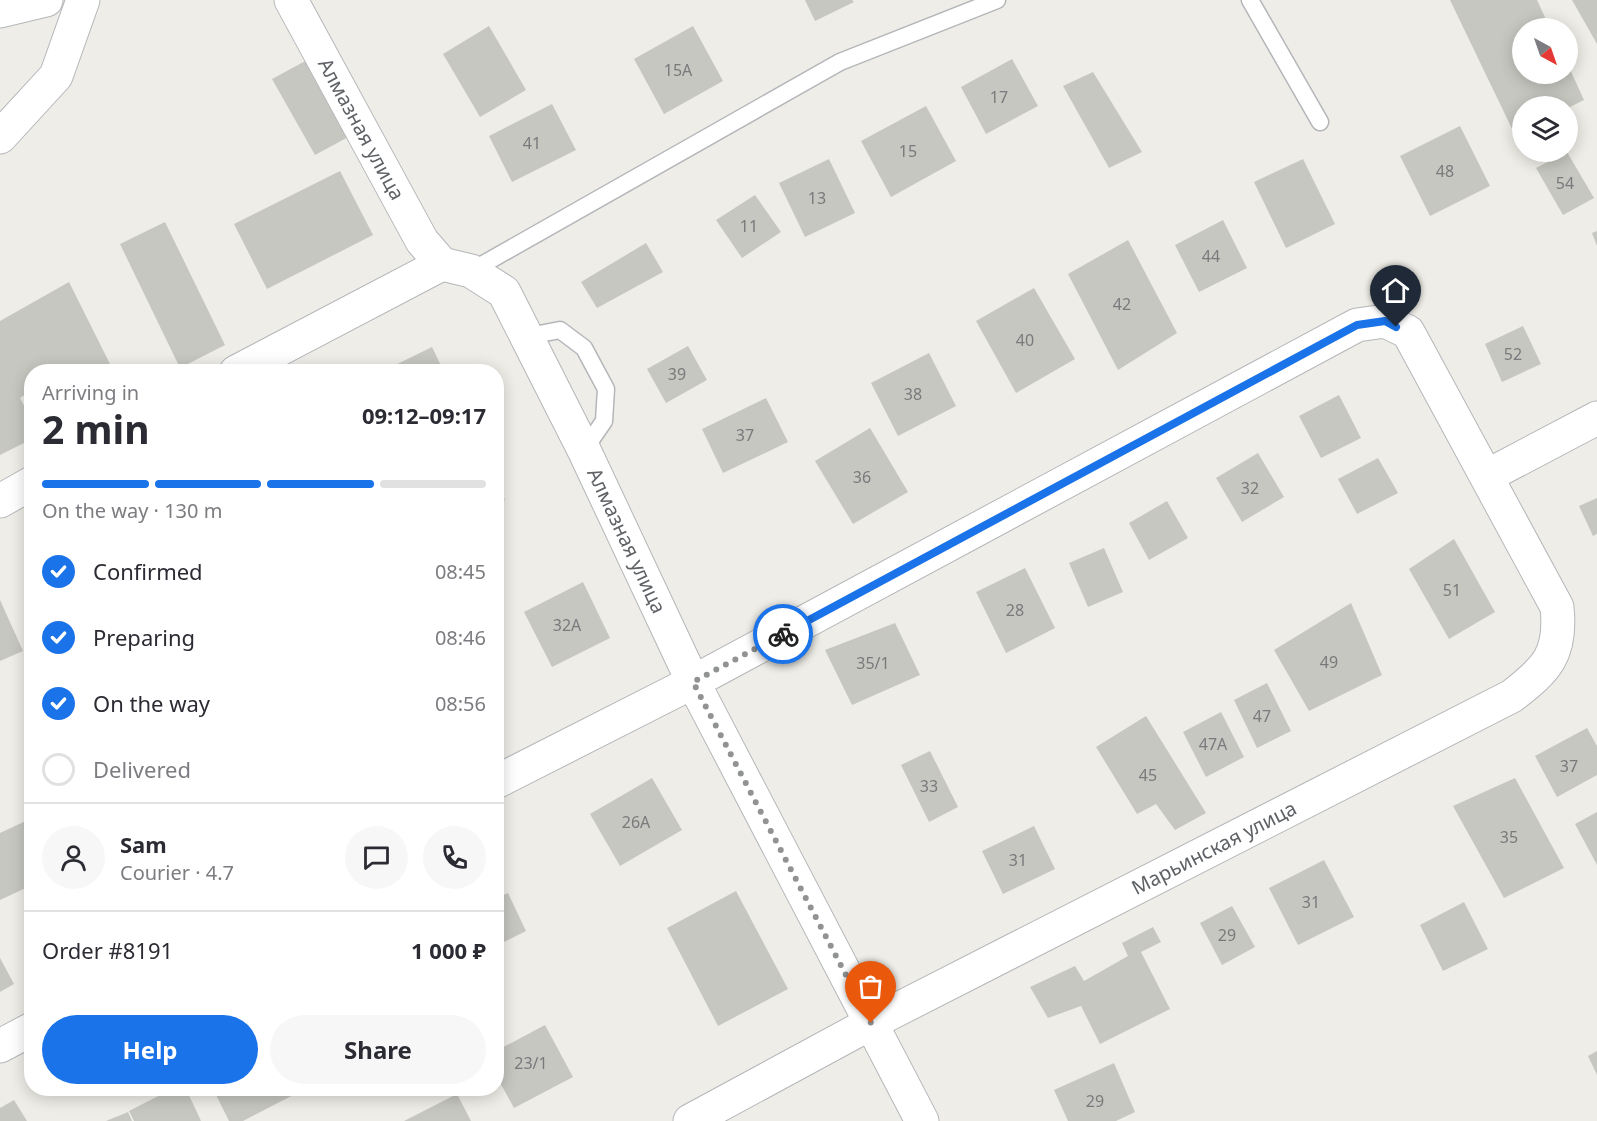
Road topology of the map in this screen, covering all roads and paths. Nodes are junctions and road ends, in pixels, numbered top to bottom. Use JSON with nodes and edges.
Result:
{"nodes":[{"id":1,"x":46,"y":0,"type":"edge"},
{"id":2,"x":83,"y":0,"type":"edge"},
{"id":3,"x":291,"y":0,"type":"edge"},
{"id":4,"x":997,"y":0,"type":"edge"},
{"id":5,"x":1250,"y":0,"type":"edge"},
{"id":6,"x":0,"y":11,"type":"edge"},
{"id":7,"x":1320,"y":122,"type":"dead end"},
{"id":8,"x":0,"y":137,"type":"edge"},
{"id":9,"x":456,"y":268,"type":"junction"},
{"id":10,"x":529,"y":336,"type":"junction"},
{"id":11,"x":253,"y":364,"type":"edge"},
{"id":12,"x":1597,"y":418,"type":"edge"},
{"id":13,"x":584,"y":450,"type":"junction"},
{"id":14,"x":1487,"y":476,"type":"junction"},
{"id":15,"x":24,"y":488,"type":"edge"},
{"id":16,"x":0,"y":501,"type":"edge"},
{"id":17,"x":693,"y":682,"type":"junction"},
{"id":18,"x":504,"y":778,"type":"edge"},
{"id":19,"x":871,"y":1023,"type":"junction"},
{"id":20,"x":24,"y":1033,"type":"edge"},
{"id":21,"x":0,"y":1046,"type":"edge"},
{"id":22,"x":690,"y":1121,"type":"edge"},
{"id":23,"x":922,"y":1121,"type":"edge"}],
"edges":[{"from":1,"to":6,"type":"street"},
{"from":2,"to":8,"type":"street"},
{"from":3,"to":9,"type":"street","name":"Алмазная улица"},
{"from":4,"to":9,"type":"lane"},
{"from":5,"to":7,"type":"lane"},
{"from":9,"to":10,"type":"street","name":"Алмазная улица"},
{"from":9,"to":11,"type":"street"},
{"from":10,"to":13,"type":"street","name":"Алмазная улица"},
{"from":10,"to":13,"type":"lane"},
{"from":12,"to":14,"type":"street"},
{"from":13,"to":17,"type":"street","name":"Алмазная улица"},
{"from":14,"to":17,"type":"street","name":"Марьинская улица"},
{"from":14,"to":19,"type":"street","name":"Марьинская улица"},
{"from":15,"to":16,"type":"street"},
{"from":17,"to":18,"type":"street","name":"Марьинская улица"},
{"from":17,"to":19,"type":"street","name":"Алмазная улица"},
{"from":19,"to":22,"type":"street","name":"Марьинская улица"},
{"from":19,"to":23,"type":"street","name":"Алмазная улица"},
{"from":20,"to":21,"type":"street"}]}
